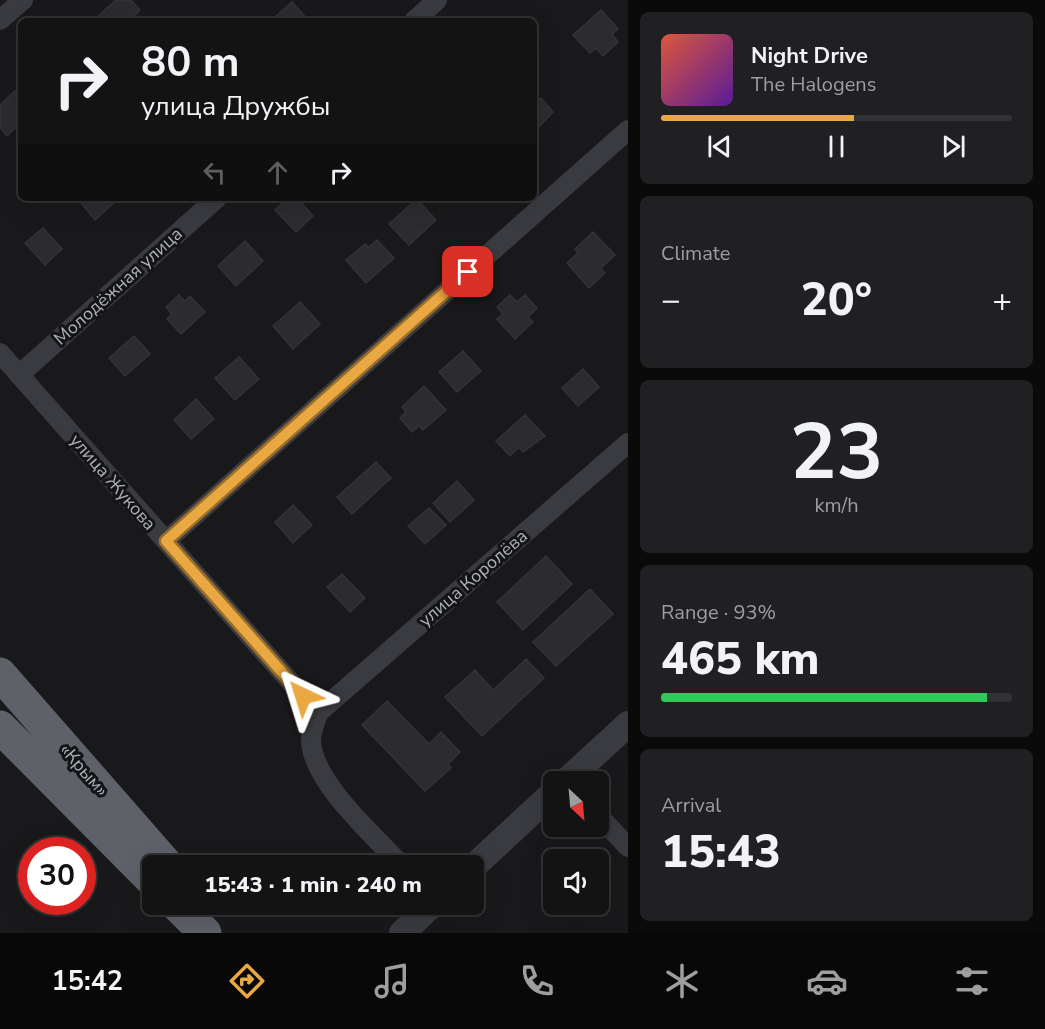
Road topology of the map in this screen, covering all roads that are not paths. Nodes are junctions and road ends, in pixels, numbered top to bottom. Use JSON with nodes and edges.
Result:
{"nodes":[{"id":1,"x":23,"y":0,"type":"edge"},
{"id":2,"x":437,"y":0,"type":"edge"},
{"id":3,"x":417,"y":18,"type":"edge"},
{"id":4,"x":0,"y":20,"type":"edge"},
{"id":5,"x":628,"y":130,"type":"edge"},
{"id":6,"x":214,"y":201,"type":"edge"},
{"id":7,"x":0,"y":353,"type":"edge"},
{"id":8,"x":19,"y":375,"type":"junction"},
{"id":9,"x":628,"y":442,"type":"edge"},
{"id":10,"x":166,"y":541,"type":"junction"},
{"id":11,"x":0,"y":674,"type":"edge"},
{"id":12,"x":318,"y":713,"type":"junction"},
{"id":13,"x":628,"y":724,"type":"edge"},
{"id":14,"x":0,"y":727,"type":"edge"},
{"id":15,"x":577,"y":771,"type":"edge"},
{"id":16,"x":543,"y":802,"type":"edge"},
{"id":17,"x":609,"y":827,"type":"edge"},
{"id":18,"x":628,"y":847,"type":"edge"},
{"id":19,"x":158,"y":855,"type":"edge"},
{"id":20,"x":392,"y":855,"type":"edge"},
{"id":21,"x":484,"y":857,"type":"edge"},
{"id":22,"x":142,"y":870,"type":"edge"},
{"id":23,"x":187,"y":915,"type":"edge"},
{"id":24,"x":211,"y":915,"type":"edge"},
{"id":25,"x":421,"y":915,"type":"edge"},
{"id":26,"x":205,"y":933,"type":"edge"},
{"id":27,"x":227,"y":933,"type":"edge"},
{"id":28,"x":402,"y":933,"type":"edge"}],
"edges":[{"from":1,"to":4,"type":"street"},
{"from":2,"to":3,"type":"street"},
{"from":5,"to":10,"type":"street"},
{"from":6,"to":8,"type":"street","name":"Молодёжная улица"},
{"from":7,"to":8,"type":"street","name":"улица Жукова"},
{"from":8,"to":10,"type":"street","name":"улица Жукова"},
{"from":9,"to":12,"type":"street","name":"улица Королёва"},
{"from":10,"to":12,"type":"street","name":"улица Жукова"},
{"from":11,"to":19,"type":"highway","name":"«Крым»"},
{"from":12,"to":20,"type":"street"},
{"from":13,"to":15,"type":"street"},
{"from":14,"to":22,"type":"highway","name":"«Крым»"},
{"from":16,"to":21,"type":"street"},
{"from":17,"to":18,"type":"street"},
{"from":23,"to":26,"type":"highway"},
{"from":24,"to":27,"type":"highway"},
{"from":25,"to":28,"type":"street"}]}
